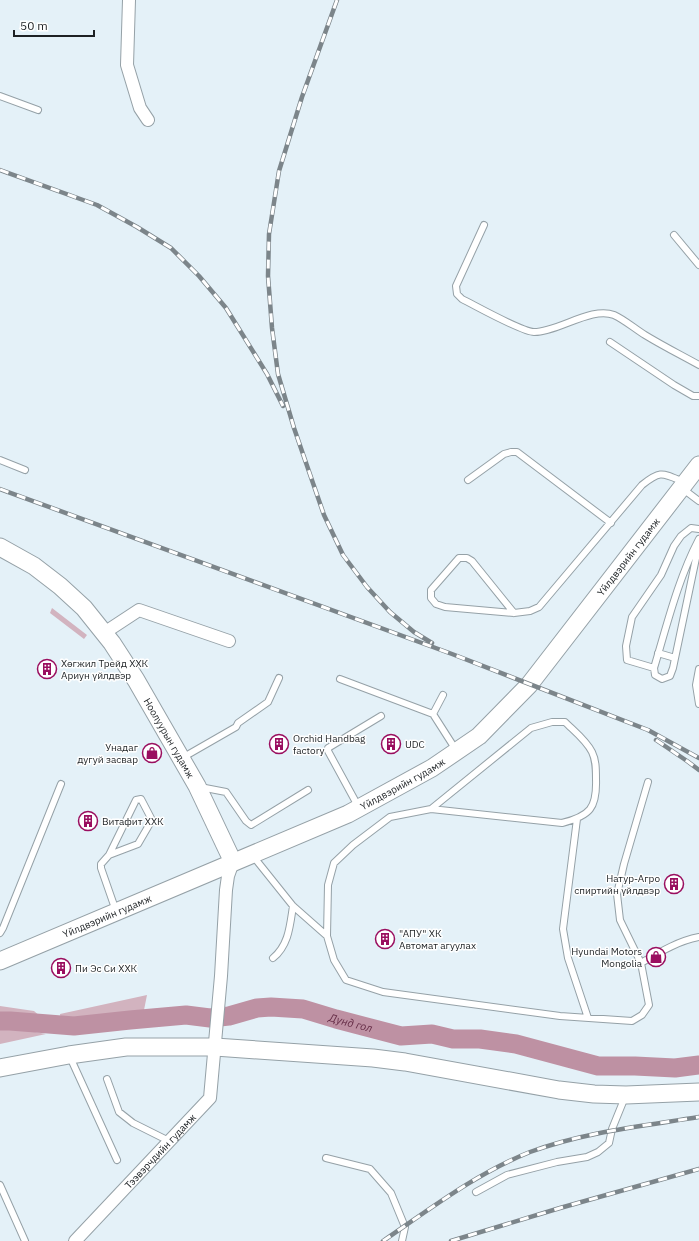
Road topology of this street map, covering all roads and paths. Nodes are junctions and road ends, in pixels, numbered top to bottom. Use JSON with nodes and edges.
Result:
{"nodes":[{"id":1,"x":129,"y":0,"type":"edge"},
{"id":2,"x":0,"y":96,"type":"edge"},
{"id":3,"x":38,"y":110,"type":"dead end"},
{"id":4,"x":148,"y":120,"type":"dead end"},
{"id":5,"x":484,"y":225,"type":"dead end"},
{"id":6,"x":674,"y":235,"type":"dead end"},
{"id":7,"x":699,"y":265,"type":"edge"},
{"id":8,"x":610,"y":342,"type":"dead end"},
{"id":9,"x":699,"y":365,"type":"edge"},
{"id":10,"x":699,"y":396,"type":"edge"},
{"id":11,"x":0,"y":460,"type":"edge"},
{"id":12,"x":699,"y":465,"type":"edge"},
{"id":13,"x":25,"y":470,"type":"dead end"},
{"id":14,"x":468,"y":480,"type":"dead end"},
{"id":15,"x":683,"y":485,"type":"junction"},
{"id":16,"x":699,"y":501,"type":"edge"},
{"id":17,"x":611,"y":523,"type":"junction"},
{"id":18,"x":699,"y":529,"type":"edge"},
{"id":19,"x":699,"y":539,"type":"edge"},
{"id":20,"x":699,"y":544,"type":"edge"},
{"id":21,"x":0,"y":547,"type":"edge"},
{"id":22,"x":514,"y":613,"type":"junction"},
{"id":23,"x":104,"y":633,"type":"junction"},
{"id":24,"x":229,"y":641,"type":"dead end"},
{"id":25,"x":658,"y":653,"type":"junction"},
{"id":26,"x":675,"y":658,"type":"junction"},
{"id":27,"x":654,"y":668,"type":"junction"},
{"id":28,"x":699,"y":669,"type":"edge"},
{"id":29,"x":279,"y":678,"type":"dead end"},
{"id":30,"x":340,"y":679,"type":"dead end"},
{"id":31,"x":443,"y":695,"type":"dead end"},
{"id":32,"x":699,"y":704,"type":"edge"},
{"id":33,"x":434,"y":714,"type":"junction"},
{"id":34,"x":381,"y":716,"type":"dead end"},
{"id":35,"x":457,"y":751,"type":"junction"},
{"id":36,"x":181,"y":759,"type":"junction"},
{"id":37,"x":648,"y":782,"type":"dead end"},
{"id":38,"x":61,"y":784,"type":"dead end"},
{"id":39,"x":197,"y":786,"type":"junction"},
{"id":40,"x":308,"y":790,"type":"dead end"},
{"id":41,"x":359,"y":808,"type":"junction"},
{"id":42,"x":430,"y":809,"type":"junction"},
{"id":43,"x":577,"y":819,"type":"junction"},
{"id":44,"x":109,"y":855,"type":"junction"},
{"id":45,"x":252,"y":855,"type":"junction"},
{"id":46,"x":233,"y":862,"type":"junction"},
{"id":47,"x":293,"y":906,"type":"junction"},
{"id":48,"x":116,"y":911,"type":"junction"},
{"id":49,"x":0,"y":933,"type":"edge"},
{"id":50,"x":327,"y":936,"type":"junction"},
{"id":51,"x":699,"y":937,"type":"edge"},
{"id":52,"x":274,"y":958,"type":"dead end"},
{"id":53,"x":0,"y":961,"type":"edge"},
{"id":54,"x":641,"y":963,"type":"junction"},
{"id":55,"x":588,"y":1018,"type":"junction"},
{"id":56,"x":216,"y":1043,"type":"junction"},
{"id":57,"x":69,"y":1055,"type":"junction"},
{"id":58,"x":0,"y":1068,"type":"edge"},
{"id":59,"x":107,"y":1079,"type":"dead end"},
{"id":60,"x":699,"y":1092,"type":"edge"},
{"id":61,"x":626,"y":1095,"type":"junction"},
{"id":62,"x":169,"y":1141,"type":"junction"},
{"id":63,"x":326,"y":1158,"type":"dead end"},
{"id":64,"x":117,"y":1160,"type":"dead end"},
{"id":65,"x":0,"y":1185,"type":"edge"},
{"id":66,"x":476,"y":1192,"type":"dead end"},
{"id":67,"x":25,"y":1241,"type":"edge"},
{"id":68,"x":74,"y":1241,"type":"edge"},
{"id":69,"x":402,"y":1241,"type":"edge"}],
"edges":[{"from":1,"to":4,"type":"street"},
{"from":2,"to":3,"type":"lane"},
{"from":5,"to":9,"type":"lane"},
{"from":6,"to":7,"type":"lane"},
{"from":8,"to":10,"type":"lane"},
{"from":11,"to":13,"type":"lane"},
{"from":12,"to":15,"type":"street","name":"Yйлдвэрийн гудамж"},
{"from":14,"to":17,"type":"lane"},
{"from":15,"to":16,"type":"lane"},
{"from":15,"to":17,"type":"lane"},
{"from":15,"to":35,"type":"street","name":"Yйлдвэрийн гудамж"},
{"from":17,"to":22,"type":"lane"},
{"from":18,"to":27,"type":"lane"},
{"from":19,"to":25,"type":"lane"},
{"from":20,"to":26,"type":"lane"},
{"from":21,"to":23,"type":"street","name":"Ноолуурын гудамж"},
{"from":22,"to":22,"type":"lane"},
{"from":23,"to":24,"type":"street"},
{"from":23,"to":36,"type":"street","name":"Ноолуурын гудамж"},
{"from":25,"to":26,"type":"lane"},
{"from":25,"to":27,"type":"lane"},
{"from":26,"to":27,"type":"lane"},
{"from":28,"to":32,"type":"lane"},
{"from":29,"to":36,"type":"lane"},
{"from":30,"to":33,"type":"lane"},
{"from":31,"to":33,"type":"lane"},
{"from":33,"to":35,"type":"lane"},
{"from":34,"to":41,"type":"lane"},
{"from":35,"to":41,"type":"street","name":"Yйлдвэрийн гудамж"},
{"from":36,"to":39,"type":"street","name":"Ноолуурын гудамж"},
{"from":37,"to":54,"type":"lane"},
{"from":38,"to":49,"type":"lane"},
{"from":39,"to":40,"type":"lane"},
{"from":39,"to":46,"type":"street","name":"Ноолуурын гудамж"},
{"from":41,"to":45,"type":"street","name":"Yйлдвэрийн гудамж"},
{"from":42,"to":43,"type":"lane"},
{"from":42,"to":43,"type":"lane"},
{"from":42,"to":50,"type":"lane"},
{"from":43,"to":55,"type":"lane"},
{"from":44,"to":44,"type":"lane"},
{"from":44,"to":48,"type":"lane"},
{"from":45,"to":46,"type":"street","name":"Yйлдвэрийн гудамж"},
{"from":45,"to":47,"type":"lane"},
{"from":46,"to":48,"type":"street","name":"Yйлдвэрийн гудамж"},
{"from":46,"to":56,"type":"street","name":"Тээвэрчдийн гудамж"},
{"from":47,"to":50,"type":"lane"},
{"from":47,"to":52,"type":"lane"},
{"from":48,"to":53,"type":"street","name":"Yйлдвэрийн гудамж"},
{"from":50,"to":55,"type":"lane"},
{"from":51,"to":54,"type":"lane"},
{"from":54,"to":55,"type":"lane"},
{"from":56,"to":57,"type":"street"},
{"from":56,"to":61,"type":"street"},
{"from":56,"to":62,"type":"street","name":"Тээвэрчдийн гудамж"},
{"from":57,"to":58,"type":"street"},
{"from":57,"to":64,"type":"lane"},
{"from":59,"to":62,"type":"lane"},
{"from":60,"to":61,"type":"street"},
{"from":61,"to":66,"type":"lane"},
{"from":62,"to":68,"type":"street","name":"Тээвэрчдийн гудамж"},
{"from":63,"to":69,"type":"lane"},
{"from":65,"to":67,"type":"lane"}]}
